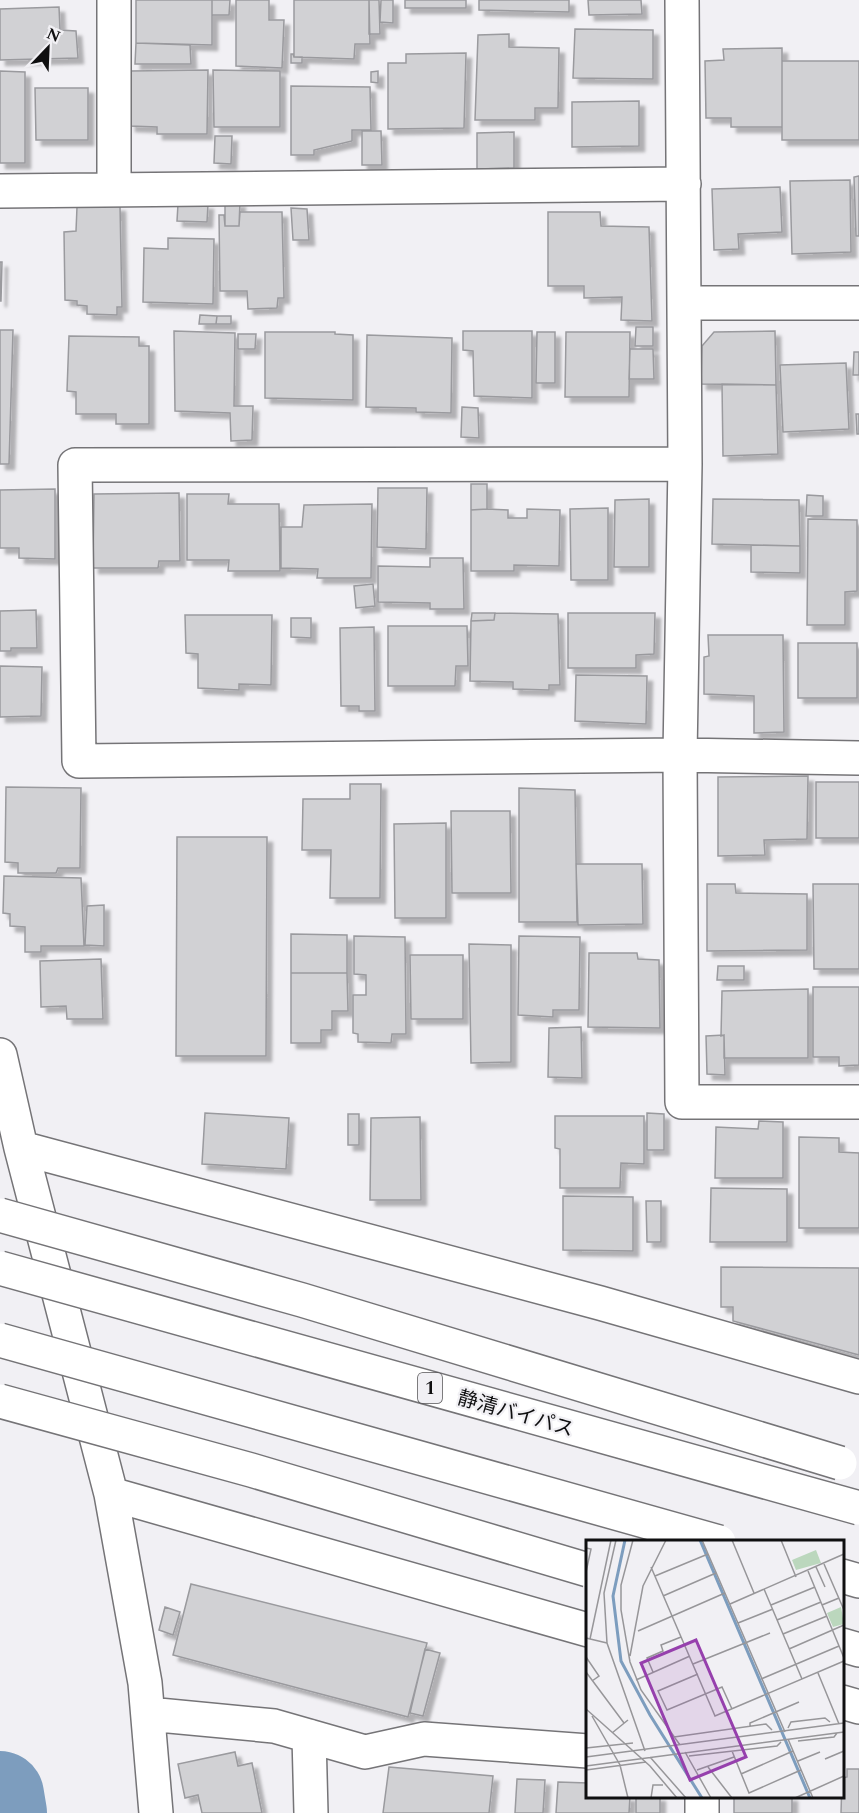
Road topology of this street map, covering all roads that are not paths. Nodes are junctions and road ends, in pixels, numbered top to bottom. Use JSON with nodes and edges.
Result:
{"nodes":[{"id":1,"x":114,"y":0,"type":"edge"},
{"id":2,"x":682,"y":0,"type":"edge"},
{"id":3,"x":684,"y":184,"type":"junction"},
{"id":4,"x":114,"y":190,"type":"junction"},
{"id":5,"x":0,"y":192,"type":"edge"},
{"id":6,"x":685,"y":303,"type":"junction"},
{"id":7,"x":859,"y":303,"type":"edge"},
{"id":8,"x":685,"y":464,"type":"junction"},
{"id":9,"x":680,"y":755,"type":"junction"},
{"id":10,"x":859,"y":758,"type":"edge"},
{"id":11,"x":0,"y":1055,"type":"edge"},
{"id":12,"x":859,"y":1102,"type":"edge"},
{"id":13,"x":21,"y":1148,"type":"junction"},
{"id":14,"x":0,"y":1215,"type":"edge"},
{"id":15,"x":0,"y":1268,"type":"edge"},
{"id":16,"x":0,"y":1340,"type":"edge"},
{"id":17,"x":859,"y":1377,"type":"edge"},
{"id":18,"x":0,"y":1401,"type":"edge"},
{"id":19,"x":850,"y":1466,"type":"edge"},
{"id":20,"x":111,"y":1494,"type":"junction"},
{"id":21,"x":859,"y":1508,"type":"edge"},
{"id":22,"x":712,"y":1540,"type":"edge"},
{"id":23,"x":586,"y":1569,"type":"edge"},
{"id":24,"x":844,"y":1576,"type":"edge"},
{"id":25,"x":859,"y":1581,"type":"edge"},
{"id":26,"x":586,"y":1629,"type":"edge"},
{"id":27,"x":844,"y":1645,"type":"edge"},
{"id":28,"x":859,"y":1650,"type":"edge"},
{"id":29,"x":844,"y":1702,"type":"edge"},
{"id":30,"x":859,"y":1707,"type":"edge"},
{"id":31,"x":148,"y":1714,"type":"junction"},
{"id":32,"x":309,"y":1736,"type":"junction"},
{"id":33,"x":586,"y":1751,"type":"edge"},
{"id":34,"x":156,"y":1813,"type":"edge"},
{"id":35,"x":311,"y":1813,"type":"edge"}],
"edges":[{"from":1,"to":4,"type":"main road"},
{"from":2,"to":3,"type":"main road"},
{"from":3,"to":4,"type":"main road"},
{"from":3,"to":6,"type":"main road"},
{"from":4,"to":5,"type":"main road"},
{"from":6,"to":7,"type":"main road"},
{"from":6,"to":8,"type":"main road"},
{"from":8,"to":9,"type":"main road"},
{"from":8,"to":9,"type":"main road"},
{"from":9,"to":10,"type":"main road"},
{"from":9,"to":12,"type":"main road"},
{"from":11,"to":13,"type":"main road"},
{"from":13,"to":17,"type":"main road"},
{"from":13,"to":20,"type":"main road"},
{"from":14,"to":19,"type":"main road","bridge":true},
{"from":15,"to":21,"type":"main road","name":"静清バイパス","number":"1","bridge":true},
{"from":16,"to":22,"type":"main road","bridge":true},
{"from":18,"to":23,"type":"main road","bridge":true},
{"from":20,"to":26,"type":"main road"},
{"from":20,"to":31,"type":"main road"},
{"from":24,"to":25,"type":"main road"},
{"from":27,"to":28,"type":"main road"},
{"from":29,"to":30,"type":"main road"},
{"from":31,"to":32,"type":"main road"},
{"from":31,"to":34,"type":"main road"},
{"from":32,"to":33,"type":"main road"},
{"from":32,"to":35,"type":"main road"}]}
